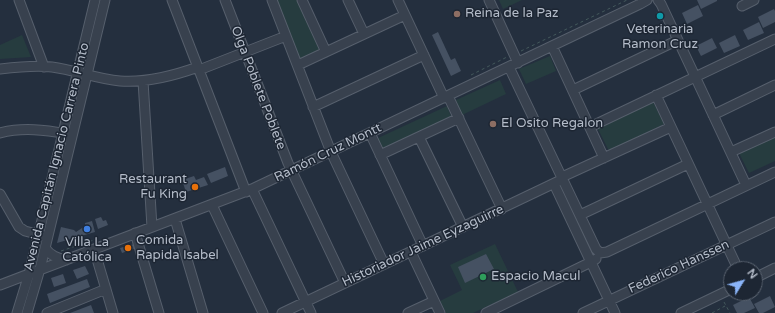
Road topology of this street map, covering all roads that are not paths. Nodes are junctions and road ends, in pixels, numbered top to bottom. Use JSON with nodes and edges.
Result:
{"nodes":[{"id":1,"x":19,"y":0,"type":"edge"},
{"id":2,"x":95,"y":0,"type":"edge"},
{"id":3,"x":105,"y":0,"type":"edge"},
{"id":4,"x":172,"y":0,"type":"edge"},
{"id":5,"x":225,"y":0,"type":"edge"},
{"id":6,"x":272,"y":0,"type":"edge"},
{"id":7,"x":302,"y":0,"type":"edge"},
{"id":8,"x":348,"y":0,"type":"edge"},
{"id":9,"x":398,"y":0,"type":"edge"},
{"id":10,"x":489,"y":0,"type":"edge"},
{"id":11,"x":647,"y":0,"type":"edge"},
{"id":12,"x":658,"y":0,"type":"edge"},
{"id":13,"x":754,"y":0,"type":"edge"},
{"id":14,"x":742,"y":6,"type":"dead end"},
{"id":15,"x":405,"y":15,"type":"junction"},
{"id":16,"x":364,"y":34,"type":"junction"},
{"id":17,"x":286,"y":36,"type":"junction"},
{"id":18,"x":775,"y":39,"type":"edge"},
{"id":19,"x":678,"y":40,"type":"junction"},
{"id":20,"x":552,"y":46,"type":"junction"},
{"id":21,"x":245,"y":52,"type":"junction"},
{"id":22,"x":326,"y":52,"type":"junction"},
{"id":23,"x":424,"y":55,"type":"junction"},
{"id":24,"x":516,"y":58,"type":"junction"},
{"id":25,"x":298,"y":65,"type":"junction"},
{"id":26,"x":44,"y":67,"type":"junction"},
{"id":27,"x":509,"y":67,"type":"junction"},
{"id":28,"x":0,"y":69,"type":"edge"},
{"id":29,"x":198,"y":69,"type":"junction"},
{"id":30,"x":78,"y":73,"type":"junction"},
{"id":31,"x":87,"y":75,"type":"junction"},
{"id":32,"x":695,"y":77,"type":"junction"},
{"id":33,"x":143,"y":81,"type":"junction"},
{"id":34,"x":775,"y":86,"type":"edge"},
{"id":35,"x":573,"y":90,"type":"junction"},
{"id":36,"x":656,"y":96,"type":"junction"},
{"id":37,"x":446,"y":97,"type":"junction"},
{"id":38,"x":313,"y":107,"type":"junction"},
{"id":39,"x":713,"y":115,"type":"junction"},
{"id":40,"x":459,"y":118,"type":"junction"},
{"id":41,"x":590,"y":127,"type":"junction"},
{"id":42,"x":671,"y":127,"type":"junction"},
{"id":43,"x":775,"y":132,"type":"edge"},
{"id":44,"x":0,"y":133,"type":"edge"},
{"id":45,"x":63,"y":133,"type":"junction"},
{"id":46,"x":370,"y":133,"type":"junction"},
{"id":47,"x":73,"y":134,"type":"junction"},
{"id":48,"x":419,"y":137,"type":"junction"},
{"id":49,"x":331,"y":152,"type":"junction"},
{"id":50,"x":731,"y":152,"type":"junction"},
{"id":51,"x":380,"y":155,"type":"junction"},
{"id":52,"x":604,"y":158,"type":"junction"},
{"id":53,"x":688,"y":164,"type":"junction"},
{"id":54,"x":292,"y":170,"type":"junction"},
{"id":55,"x":775,"y":172,"type":"edge"},
{"id":56,"x":563,"y":178,"type":"junction"},
{"id":57,"x":554,"y":184,"type":"junction"},
{"id":58,"x":746,"y":185,"type":"junction"},
{"id":59,"x":249,"y":190,"type":"junction"},
{"id":60,"x":1,"y":197,"type":"edge"},
{"id":61,"x":707,"y":204,"type":"junction"},
{"id":62,"x":212,"y":205,"type":"junction"},
{"id":63,"x":502,"y":208,"type":"junction"},
{"id":64,"x":580,"y":215,"type":"junction"},
{"id":65,"x":175,"y":219,"type":"junction"},
{"id":66,"x":775,"y":222,"type":"edge"},
{"id":67,"x":152,"y":227,"type":"junction"},
{"id":68,"x":463,"y":227,"type":"junction"},
{"id":69,"x":136,"y":233,"type":"junction"},
{"id":70,"x":38,"y":234,"type":"junction"},
{"id":71,"x":48,"y":237,"type":"junction"},
{"id":72,"x":726,"y":245,"type":"junction"},
{"id":73,"x":423,"y":246,"type":"junction"},
{"id":74,"x":45,"y":248,"type":"junction"},
{"id":75,"x":94,"y":249,"type":"junction"},
{"id":76,"x":411,"y":252,"type":"junction"},
{"id":77,"x":600,"y":253,"type":"junction"},
{"id":78,"x":66,"y":260,"type":"junction"},
{"id":79,"x":734,"y":261,"type":"edge"},
{"id":80,"x":591,"y":262,"type":"junction"},
{"id":81,"x":384,"y":264,"type":"junction"},
{"id":82,"x":775,"y":268,"type":"edge"},
{"id":83,"x":40,"y":269,"type":"junction"},
{"id":84,"x":29,"y":274,"type":"junction"},
{"id":85,"x":763,"y":274,"type":"edge"},
{"id":86,"x":345,"y":283,"type":"junction"},
{"id":87,"x":0,"y":285,"type":"edge"},
{"id":88,"x":106,"y":289,"type":"junction"},
{"id":89,"x":723,"y":293,"type":"edge"},
{"id":90,"x":609,"y":300,"type":"junction"},
{"id":91,"x":434,"y":301,"type":"junction"},
{"id":92,"x":306,"y":302,"type":"junction"},
{"id":93,"x":17,"y":313,"type":"edge"},
{"id":94,"x":27,"y":313,"type":"edge"},
{"id":95,"x":47,"y":313,"type":"edge"},
{"id":96,"x":113,"y":313,"type":"edge"},
{"id":97,"x":159,"y":313,"type":"edge"},
{"id":98,"x":203,"y":313,"type":"edge"},
{"id":99,"x":263,"y":313,"type":"edge"},
{"id":100,"x":282,"y":313,"type":"edge"},
{"id":101,"x":311,"y":313,"type":"edge"},
{"id":102,"x":408,"y":313,"type":"edge"},
{"id":103,"x":440,"y":313,"type":"edge"},
{"id":104,"x":486,"y":313,"type":"edge"},
{"id":105,"x":583,"y":313,"type":"edge"},
{"id":106,"x":615,"y":313,"type":"edge"},
{"id":107,"x":681,"y":313,"type":"edge"}],
"edges":[{"from":1,"to":26,"type":"street"},
{"from":2,"to":30,"type":"street","name":"Avenida Capitán Ignacio Carrera Pinto"},
{"from":3,"to":31,"type":"street","name":"Avenida Capitán Ignacio Carrera Pinto"},
{"from":4,"to":29,"type":"street"},
{"from":5,"to":21,"type":"street","name":"Olga Poblete Poblete"},
{"from":6,"to":17,"type":"street"},
{"from":7,"to":22,"type":"street"},
{"from":8,"to":16,"type":"street"},
{"from":9,"to":15,"type":"street"},
{"from":10,"to":24,"type":"street"},
{"from":11,"to":20,"type":"street","name":"Ramón Cruz Montt"},
{"from":12,"to":19,"type":"street"},
{"from":13,"to":14,"type":"street"},
{"from":15,"to":16,"type":"street"},
{"from":15,"to":23,"type":"street"},
{"from":16,"to":22,"type":"street"},
{"from":17,"to":21,"type":"street"},
{"from":17,"to":25,"type":"street"},
{"from":18,"to":32,"type":"street"},
{"from":19,"to":32,"type":"street"},
{"from":19,"to":35,"type":"street"},
{"from":20,"to":24,"type":"street","name":"Ramón Cruz Montt"},
{"from":20,"to":35,"type":"street"},
{"from":21,"to":29,"type":"street"},
{"from":21,"to":54,"type":"street","name":"Olga Poblete Poblete"},
{"from":22,"to":25,"type":"street"},
{"from":23,"to":37,"type":"street"},
{"from":23,"to":38,"type":"street"},
{"from":24,"to":27,"type":"street","name":"Ramón Cruz Montt"},
{"from":25,"to":38,"type":"street"},
{"from":26,"to":28,"type":"street"},
{"from":26,"to":30,"type":"street"},
{"from":27,"to":37,"type":"street","name":"Ramón Cruz Montt"},
{"from":27,"to":56,"type":"street"},
{"from":29,"to":33,"type":"street"},
{"from":29,"to":59,"type":"street"},
{"from":30,"to":31,"type":"street"},
{"from":30,"to":45,"type":"street","name":"Avenida Capitán Ignacio Carrera Pinto"},
{"from":31,"to":33,"type":"street"},
{"from":31,"to":47,"type":"street","name":"Avenida Capitán Ignacio Carrera Pinto"},
{"from":32,"to":36,"type":"street"},
{"from":32,"to":39,"type":"street"},
{"from":33,"to":67,"type":"street"},
{"from":34,"to":39,"type":"street"},
{"from":35,"to":41,"type":"street"},
{"from":36,"to":41,"type":"street"},
{"from":36,"to":42,"type":"street"},
{"from":37,"to":40,"type":"street"},
{"from":37,"to":46,"type":"street","name":"Ramón Cruz Montt"},
{"from":38,"to":49,"type":"street"},
{"from":39,"to":50,"type":"street"},
{"from":40,"to":48,"type":"street"},
{"from":40,"to":63,"type":"street"},
{"from":41,"to":52,"type":"street"},
{"from":42,"to":52,"type":"street","name":"Historiador Jaime Eyzaguirre"},
{"from":42,"to":53,"type":"street"},
{"from":43,"to":50,"type":"street"},
{"from":44,"to":45,"type":"street"},
{"from":45,"to":47,"type":"street"},
{"from":45,"to":70,"type":"street","name":"Avenida Capitán Ignacio Carrera Pinto"},
{"from":46,"to":49,"type":"street","name":"Ramón Cruz Montt"},
{"from":46,"to":51,"type":"street"},
{"from":47,"to":71,"type":"street","name":"Avenida Capitán Ignacio Carrera Pinto"},
{"from":48,"to":51,"type":"street"},
{"from":48,"to":68,"type":"street"},
{"from":49,"to":54,"type":"street","name":"Ramón Cruz Montt"},
{"from":49,"to":81,"type":"street"},
{"from":50,"to":58,"type":"street"},
{"from":51,"to":73,"type":"street"},
{"from":52,"to":56,"type":"street","name":"Historiador Jaime Eyzaguirre"},
{"from":53,"to":61,"type":"street"},
{"from":53,"to":64,"type":"street"},
{"from":54,"to":59,"type":"street","name":"Ramón Cruz Montt"},
{"from":54,"to":86,"type":"street","name":"Olga Poblete Poblete"},
{"from":55,"to":58,"type":"street"},
{"from":56,"to":57,"type":"street","name":"Historiador Jaime Eyzaguirre"},
{"from":56,"to":64,"type":"street"},
{"from":57,"to":63,"type":"street","name":"Historiador Jaime Eyzaguirre"},
{"from":57,"to":80,"type":"street"},
{"from":58,"to":61,"type":"street"},
{"from":59,"to":62,"type":"street","name":"Ramón Cruz Montt"},
{"from":59,"to":92,"type":"street"},
{"from":60,"to":70,"type":"street"},
{"from":61,"to":72,"type":"street"},
{"from":61,"to":77,"type":"street"},
{"from":62,"to":65,"type":"street","name":"Ramón Cruz Montt"},
{"from":62,"to":99,"type":"street"},
{"from":63,"to":68,"type":"street","name":"Historiador Jaime Eyzaguirre"},
{"from":64,"to":77,"type":"street"},
{"from":65,"to":67,"type":"street","name":"Ramón Cruz Montt"},
{"from":65,"to":98,"type":"street"},
{"from":66,"to":72,"type":"street","name":"Federico Hanssen"},
{"from":67,"to":69,"type":"street","name":"Ramón Cruz Montt"},
{"from":68,"to":73,"type":"street","name":"Historiador Jaime Eyzaguirre"},
{"from":69,"to":75,"type":"street","name":"Ramón Cruz Montt"},
{"from":69,"to":97,"type":"street"},
{"from":70,"to":71,"type":"street"},
{"from":70,"to":84,"type":"street","name":"Avenida Capitán Ignacio Carrera Pinto"},
{"from":71,"to":74,"type":"street","name":"Avenida Capitán Ignacio Carrera Pinto"},
{"from":72,"to":79,"type":"street"},
{"from":72,"to":90,"type":"street","name":"Federico Hanssen"},
{"from":73,"to":76,"type":"street","name":"Historiador Jaime Eyzaguirre"},
{"from":74,"to":78,"type":"street"},
{"from":74,"to":83,"type":"street","name":"Avenida Capitán Ignacio Carrera Pinto"},
{"from":75,"to":78,"type":"street","name":"Ramón Cruz Montt"},
{"from":75,"to":88,"type":"street"},
{"from":76,"to":81,"type":"street","name":"Historiador Jaime Eyzaguirre"},
{"from":76,"to":91,"type":"street"},
{"from":77,"to":80,"type":"street"},
{"from":78,"to":83,"type":"street","name":"Ramón Cruz Montt"},
{"from":80,"to":90,"type":"street"},
{"from":80,"to":104,"type":"street"},
{"from":81,"to":86,"type":"street","name":"Historiador Jaime Eyzaguirre"},
{"from":82,"to":85,"type":"street"},
{"from":83,"to":84,"type":"street","name":"Ramón Cruz Montt"},
{"from":83,"to":94,"type":"street","name":"Avenida Capitán Ignacio Carrera Pinto"},
{"from":84,"to":87,"type":"street","name":"Ramón Cruz Montt"},
{"from":84,"to":93,"type":"street","name":"Avenida Capitán Ignacio Carrera Pinto"},
{"from":86,"to":92,"type":"street","name":"Historiador Jaime Eyzaguirre"},
{"from":88,"to":95,"type":"street"},
{"from":88,"to":96,"type":"street"},
{"from":89,"to":107,"type":"street"},
{"from":90,"to":105,"type":"street","name":"Federico Hanssen"},
{"from":90,"to":106,"type":"street"},
{"from":91,"to":102,"type":"street"},
{"from":91,"to":103,"type":"street"},
{"from":92,"to":100,"type":"street","name":"Historiador Jaime Eyzaguirre"},
{"from":92,"to":101,"type":"street"}]}
